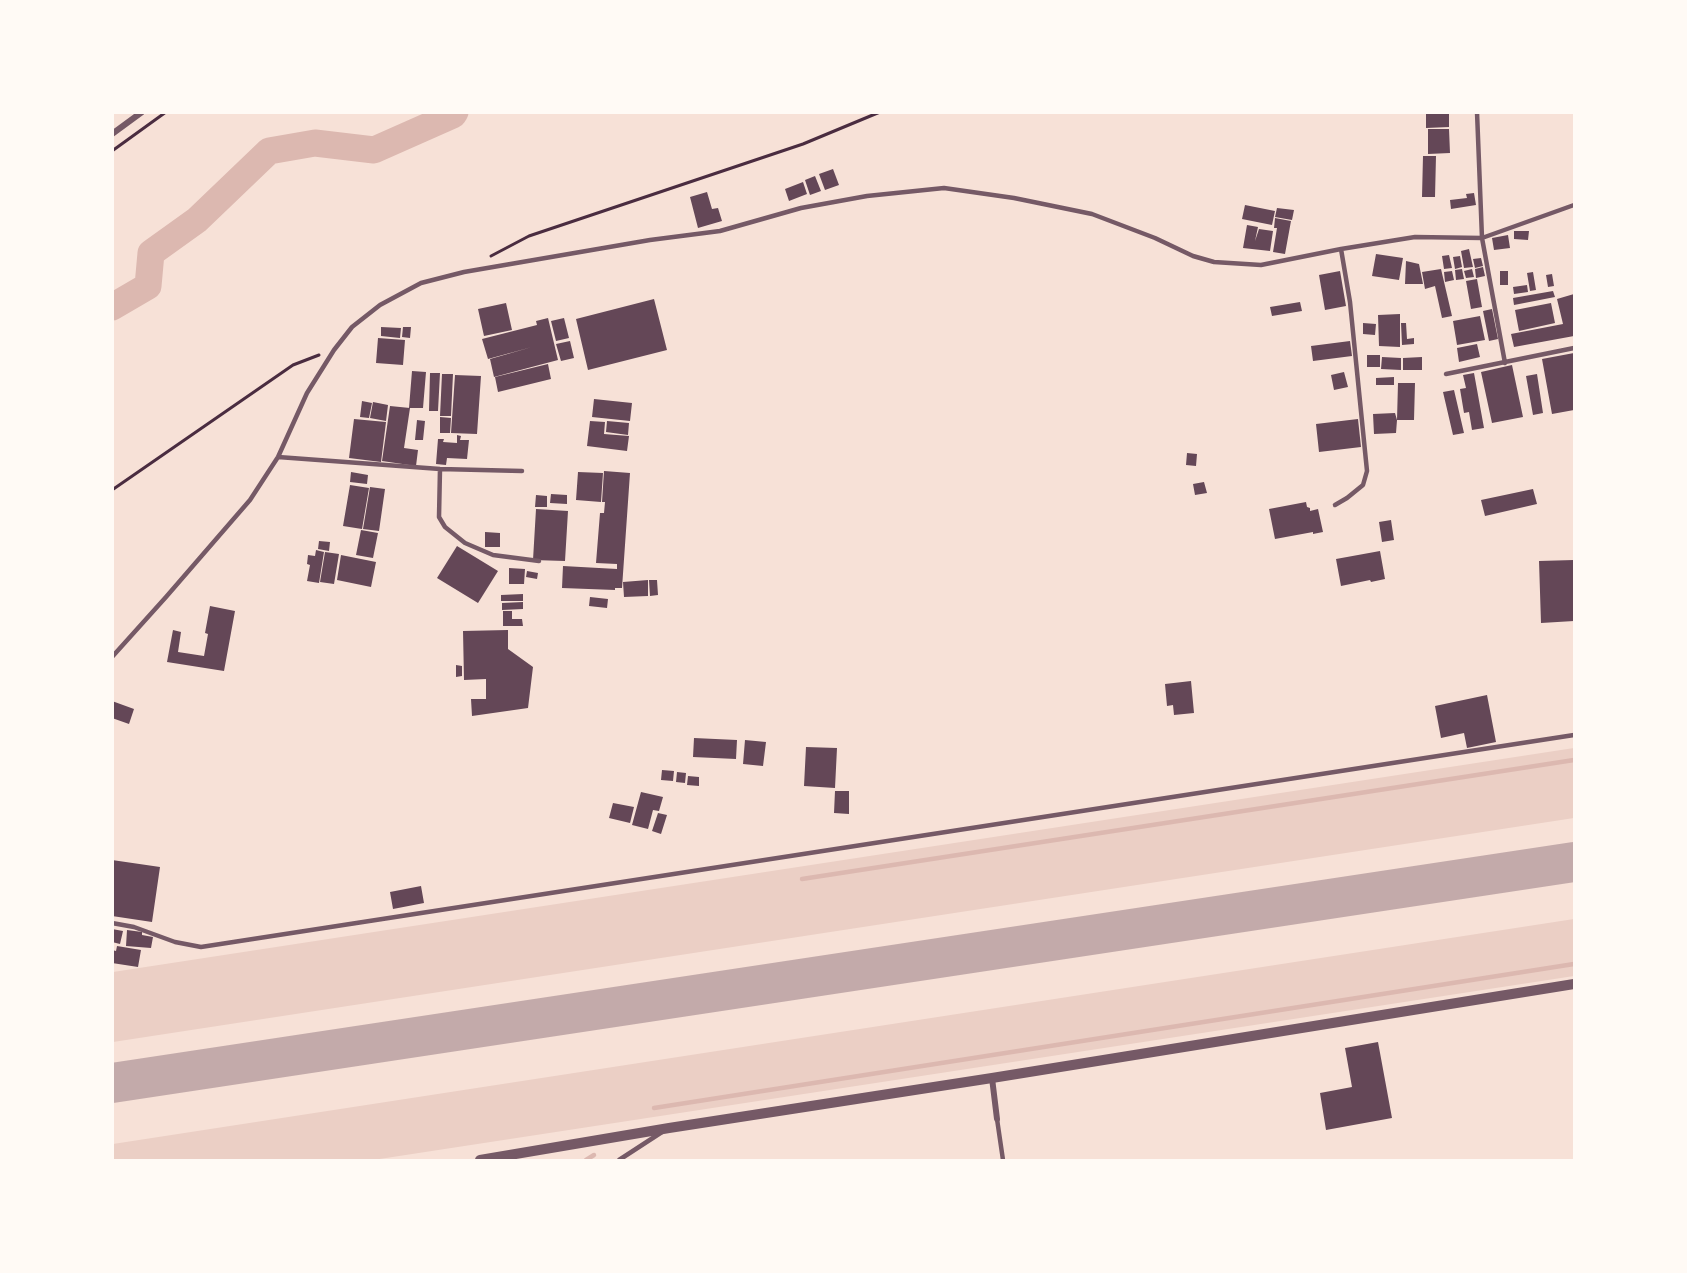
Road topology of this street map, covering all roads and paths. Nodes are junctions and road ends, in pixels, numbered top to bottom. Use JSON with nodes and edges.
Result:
{"nodes":[{"id":1,"x":142,"y":112,"type":"edge"},
{"id":2,"x":166,"y":112,"type":"edge"},
{"id":3,"x":880,"y":112,"type":"edge"},
{"id":4,"x":1477,"y":112,"type":"edge"},
{"id":5,"x":112,"y":134,"type":"edge"},
{"id":6,"x":112,"y":151,"type":"edge"},
{"id":7,"x":1575,"y":205,"type":"edge"},
{"id":8,"x":1482,"y":238,"type":"junction"},
{"id":9,"x":1341,"y":249,"type":"junction"},
{"id":10,"x":491,"y":256,"type":"dead end"},
{"id":11,"x":1575,"y":348,"type":"edge"},
{"id":12,"x":334,"y":350,"type":"junction"},
{"id":13,"x":1504,"y":363,"type":"junction"},
{"id":14,"x":1446,"y":374,"type":"dead end"},
{"id":15,"x":278,"y":457,"type":"junction"},
{"id":16,"x":440,"y":469,"type":"junction"},
{"id":17,"x":522,"y":471,"type":"dead end"},
{"id":18,"x":112,"y":490,"type":"edge"},
{"id":19,"x":1335,"y":505,"type":"dead end"},
{"id":20,"x":539,"y":561,"type":"dead end"},
{"id":21,"x":112,"y":657,"type":"edge"},
{"id":22,"x":1575,"y":735,"type":"edge"},
{"id":23,"x":112,"y":923,"type":"edge"},
{"id":24,"x":1575,"y":984,"type":"edge"},
{"id":25,"x":992,"y":1078,"type":"junction"},
{"id":26,"x":997,"y":1119,"type":"joint"},
{"id":27,"x":669,"y":1128,"type":"junction"},
{"id":28,"x":480,"y":1161,"type":"edge"},
{"id":29,"x":619,"y":1161,"type":"edge"},
{"id":30,"x":1004,"y":1161,"type":"edge"}],
"edges":[{"from":1,"to":5,"type":"street"},
{"from":2,"to":6,"type":"path"},
{"from":3,"to":10,"type":"path"},
{"from":4,"to":8,"type":"lane"},
{"from":7,"to":8,"type":"lane"},
{"from":8,"to":9,"type":"lane"},
{"from":8,"to":13,"type":"lane"},
{"from":9,"to":12,"type":"lane"},
{"from":9,"to":19,"type":"lane"},
{"from":11,"to":13,"type":"lane"},
{"from":12,"to":15,"type":"lane"},
{"from":12,"to":18,"type":"path"},
{"from":13,"to":14,"type":"lane"},
{"from":15,"to":16,"type":"lane"},
{"from":15,"to":21,"type":"lane"},
{"from":16,"to":17,"type":"lane"},
{"from":16,"to":20,"type":"lane"},
{"from":22,"to":23,"type":"lane"},
{"from":24,"to":25,"type":"street"},
{"from":25,"to":26,"type":"street"},
{"from":25,"to":27,"type":"street"},
{"from":26,"to":30,"type":"lane"},
{"from":27,"to":28,"type":"street"},
{"from":27,"to":29,"type":"lane"}]}
